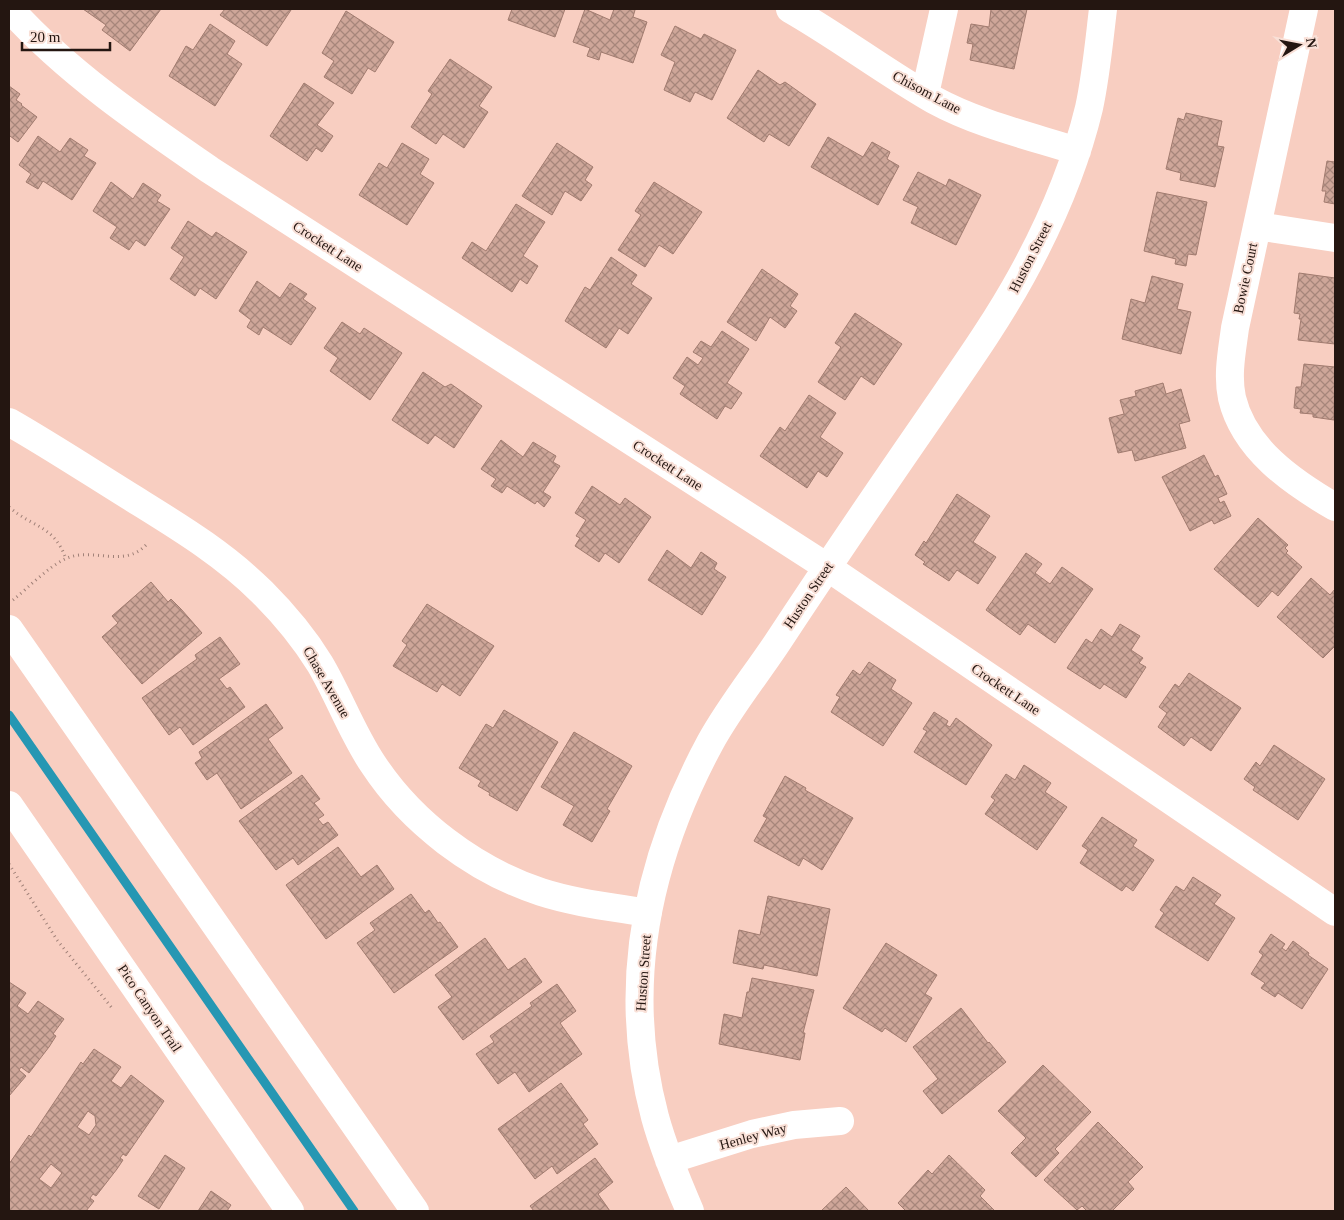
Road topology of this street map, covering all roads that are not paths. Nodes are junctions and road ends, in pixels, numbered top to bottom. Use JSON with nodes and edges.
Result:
{"nodes":[{"id":1,"x":10,"y":9,"type":"edge"},
{"id":2,"x":790,"y":9,"type":"edge"},
{"id":3,"x":944,"y":9,"type":"edge"},
{"id":4,"x":1103,"y":9,"type":"edge"},
{"id":5,"x":1304,"y":9,"type":"edge"},
{"id":6,"x":925,"y":94,"type":"junction"},
{"id":7,"x":1077,"y":151,"type":"junction"},
{"id":8,"x":1257,"y":226,"type":"junction"},
{"id":9,"x":1335,"y":238,"type":"edge"},
{"id":10,"x":9,"y":422,"type":"edge"},
{"id":11,"x":1335,"y":507,"type":"edge"},
{"id":12,"x":827,"y":567,"type":"junction"},
{"id":13,"x":9,"y":629,"type":"edge"},
{"id":14,"x":9,"y":805,"type":"edge"},
{"id":15,"x":1335,"y":912,"type":"edge"},
{"id":16,"x":648,"y":913,"type":"junction"},
{"id":17,"x":840,"y":1121,"type":"dead end"},
{"id":18,"x":669,"y":1160,"type":"junction"},
{"id":19,"x":290,"y":1211,"type":"edge"},
{"id":20,"x":415,"y":1211,"type":"edge"},
{"id":21,"x":690,"y":1211,"type":"edge"}],
"edges":[{"from":1,"to":12,"type":"street","name":"Crockett Lane"},
{"from":2,"to":6,"type":"street","name":"Chisom Lane"},
{"from":3,"to":6,"type":"street"},
{"from":4,"to":7,"type":"street","name":"Huston Street"},
{"from":5,"to":8,"type":"street","name":"Bowie Court"},
{"from":6,"to":7,"type":"street","name":"Chisom Lane"},
{"from":7,"to":12,"type":"street","name":"Huston Street"},
{"from":8,"to":9,"type":"street"},
{"from":8,"to":11,"type":"street","name":"Bowie Court"},
{"from":10,"to":16,"type":"street","name":"Chase Avenue"},
{"from":12,"to":15,"type":"street","name":"Crockett Lane"},
{"from":12,"to":16,"type":"street","name":"Huston Street"},
{"from":13,"to":20,"type":"street"},
{"from":14,"to":19,"type":"street","name":"Pico Canyon Trail"},
{"from":16,"to":18,"type":"street","name":"Huston Street"},
{"from":17,"to":18,"type":"street","name":"Henley Way"},
{"from":18,"to":21,"type":"street","name":"Huston Street"}]}
